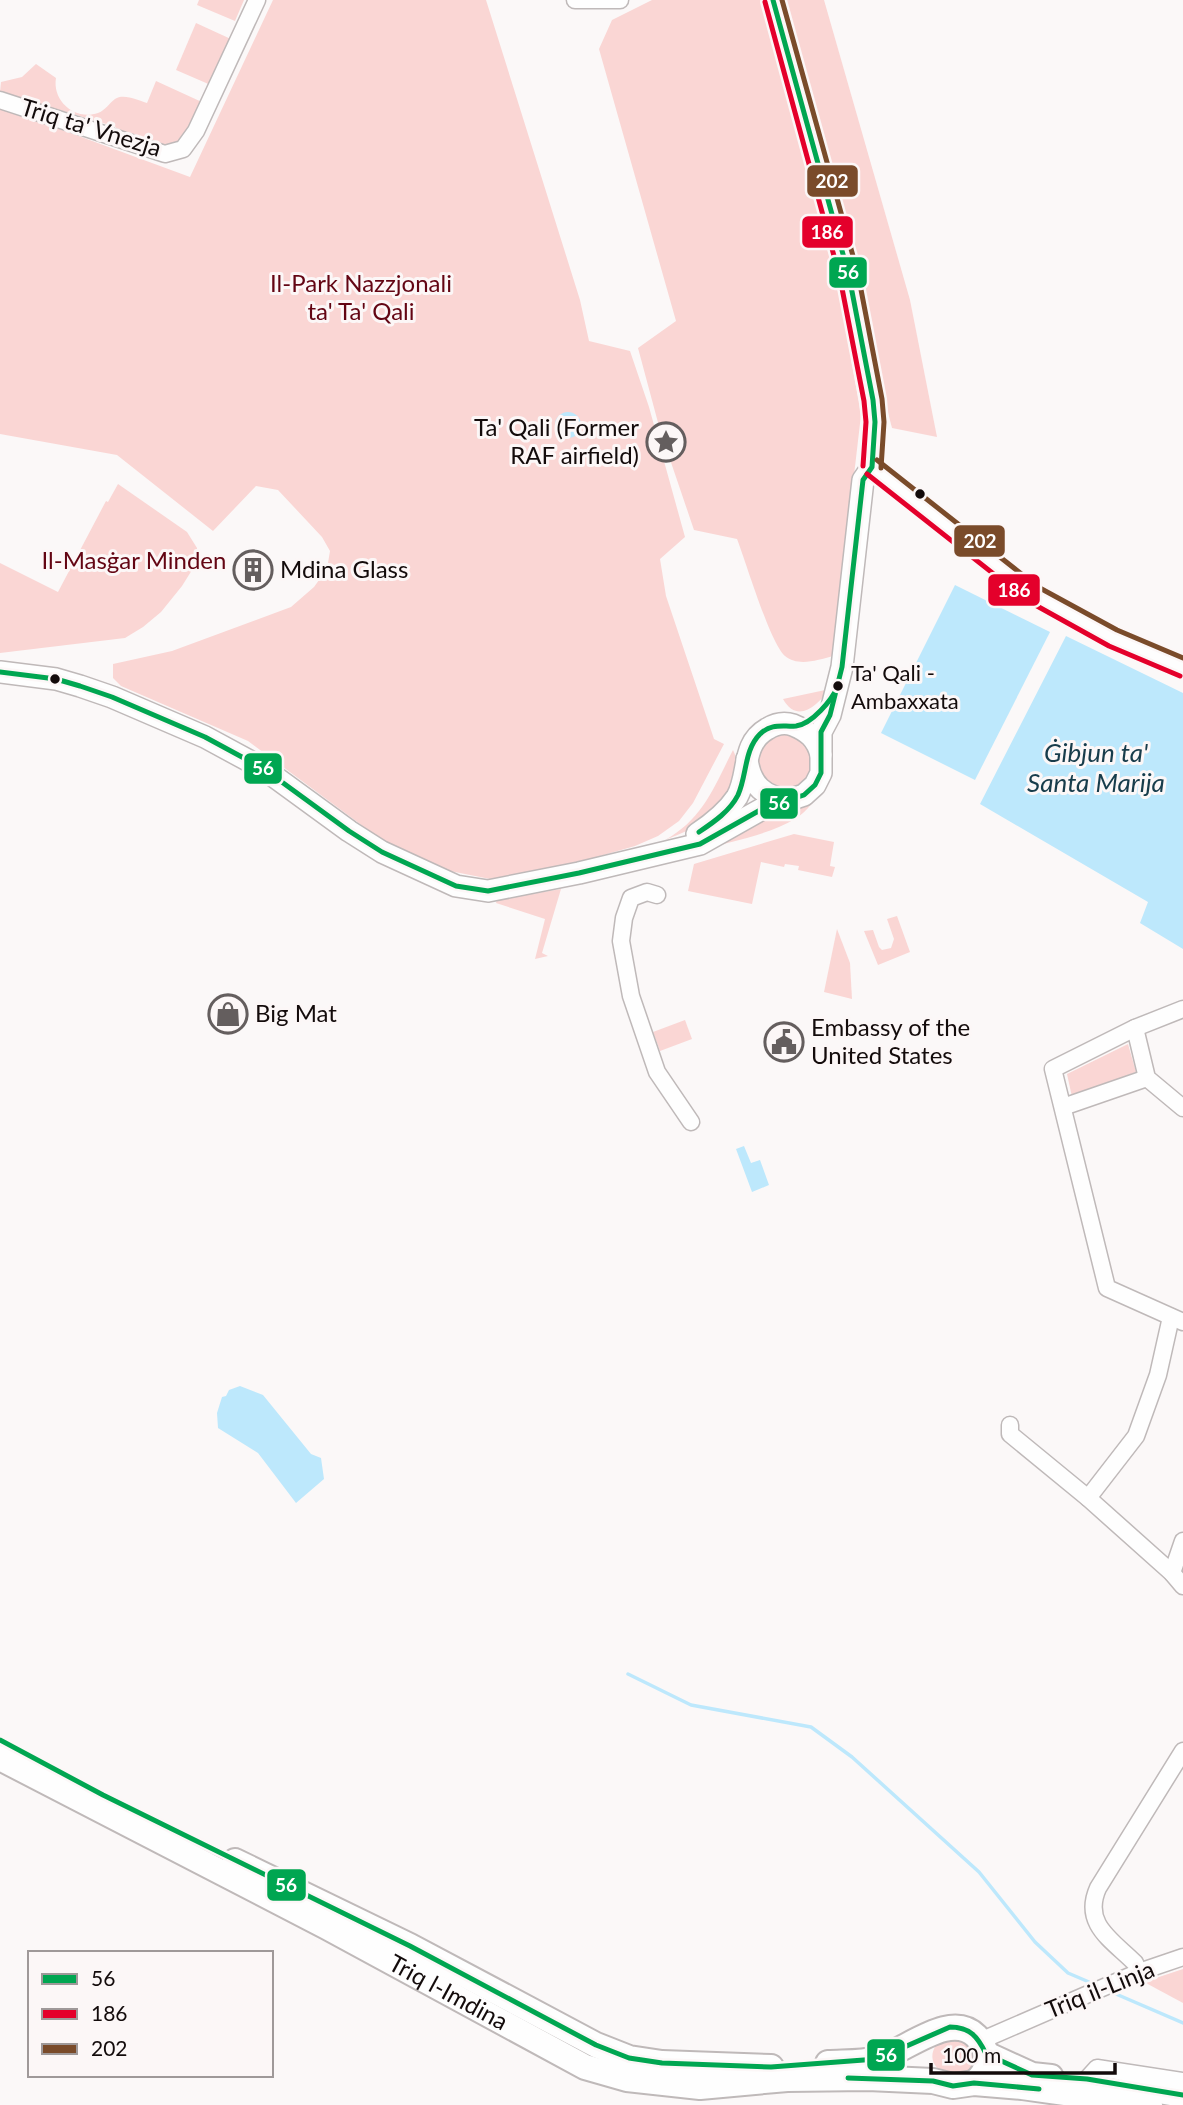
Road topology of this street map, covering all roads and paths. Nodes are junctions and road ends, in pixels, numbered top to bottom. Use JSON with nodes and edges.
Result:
{"nodes":[{"id":1,"x":257,"y":0,"type":"edge"},
{"id":2,"x":575,"y":0,"type":"edge"},
{"id":3,"x":621,"y":0,"type":"edge"},
{"id":4,"x":773,"y":0,"type":"edge"},
{"id":5,"x":0,"y":100,"type":"edge"},
{"id":6,"x":872,"y":467,"type":"junction"},
{"id":7,"x":1183,"y":668,"type":"edge"},
{"id":8,"x":0,"y":672,"type":"edge"},
{"id":9,"x":835,"y":694,"type":"junction"},
{"id":10,"x":797,"y":726,"type":"junction"},
{"id":11,"x":822,"y":758,"type":"junction"},
{"id":12,"x":747,"y":760,"type":"junction"},
{"id":13,"x":791,"y":800,"type":"junction"},
{"id":14,"x":668,"y":850,"type":"junction"},
{"id":15,"x":657,"y":895,"type":"dead end"},
{"id":16,"x":1183,"y":1009,"type":"edge"},
{"id":17,"x":1135,"y":1028,"type":"junction"},
{"id":18,"x":1147,"y":1077,"type":"junction"},
{"id":19,"x":1063,"y":1107,"type":"junction"},
{"id":20,"x":1183,"y":1108,"type":"edge"},
{"id":21,"x":691,"y":1122,"type":"dead end"},
{"id":22,"x":1177,"y":1320,"type":"edge"},
{"id":23,"x":1010,"y":1425,"type":"dead end"},
{"id":24,"x":1088,"y":1498,"type":"junction"},
{"id":25,"x":1183,"y":1541,"type":"edge"},
{"id":26,"x":1172,"y":1573,"type":"junction"},
{"id":27,"x":1183,"y":1586,"type":"edge"},
{"id":28,"x":0,"y":1740,"type":"edge"},
{"id":29,"x":1183,"y":1751,"type":"edge"},
{"id":30,"x":0,"y":1758,"type":"edge"},
{"id":31,"x":1183,"y":1957,"type":"edge"},
{"id":32,"x":1139,"y":1972,"type":"junction"},
{"id":33,"x":931,"y":2036,"type":"junction"},
{"id":34,"x":983,"y":2048,"type":"junction"},
{"id":35,"x":1087,"y":2079,"type":"junction"},
{"id":36,"x":933,"y":2081,"type":"junction"},
{"id":37,"x":1183,"y":2081,"type":"edge"},
{"id":38,"x":974,"y":2083,"type":"junction"},
{"id":39,"x":1183,"y":2095,"type":"edge"},
{"id":40,"x":1150,"y":2105,"type":"edge"}],
"edges":[{"from":1,"to":5,"type":"street","name":"Triq ta' Vnezja"},
{"from":2,"to":3,"type":"street"},
{"from":4,"to":6,"type":"main road"},
{"from":6,"to":7,"type":"street"},
{"from":6,"to":9,"type":"main road"},
{"from":8,"to":14,"type":"main road"},
{"from":9,"to":10,"type":"main road"},
{"from":9,"to":11,"type":"main road"},
{"from":10,"to":11,"type":"main road"},
{"from":10,"to":12,"type":"main road"},
{"from":11,"to":13,"type":"main road"},
{"from":12,"to":13,"type":"main road"},
{"from":12,"to":14,"type":"main road"},
{"from":13,"to":14,"type":"main road"},
{"from":15,"to":21,"type":"street"},
{"from":16,"to":17,"type":"street"},
{"from":17,"to":18,"type":"street"},
{"from":17,"to":19,"type":"street"},
{"from":18,"to":19,"type":"street"},
{"from":18,"to":20,"type":"street"},
{"from":19,"to":22,"type":"street"},
{"from":22,"to":24,"type":"street"},
{"from":23,"to":24,"type":"street"},
{"from":24,"to":26,"type":"street"},
{"from":25,"to":26,"type":"street"},
{"from":26,"to":27,"type":"street"},
{"from":28,"to":33,"type":"highway","name":"Triq l-Imdina"},
{"from":29,"to":32,"type":"street"},
{"from":30,"to":36,"type":"highway","name":"Triq l-Imdina"},
{"from":31,"to":32,"type":"street","name":"Triq il-Linja"},
{"from":32,"to":34,"type":"street","name":"Triq il-Linja"},
{"from":33,"to":34,"type":"highway","name":"Triq l-Imdina"},
{"from":33,"to":36,"type":"highway"},
{"from":34,"to":35,"type":"highway","name":"Triq l-Imdina"},
{"from":34,"to":38,"type":"highway"},
{"from":35,"to":37,"type":"street"},
{"from":35,"to":39,"type":"highway","name":"Triq l-Imdina"},
{"from":36,"to":38,"type":"highway","name":"Triq l-Imdina"},
{"from":38,"to":40,"type":"highway","name":"Triq l-Imdina"}]}
